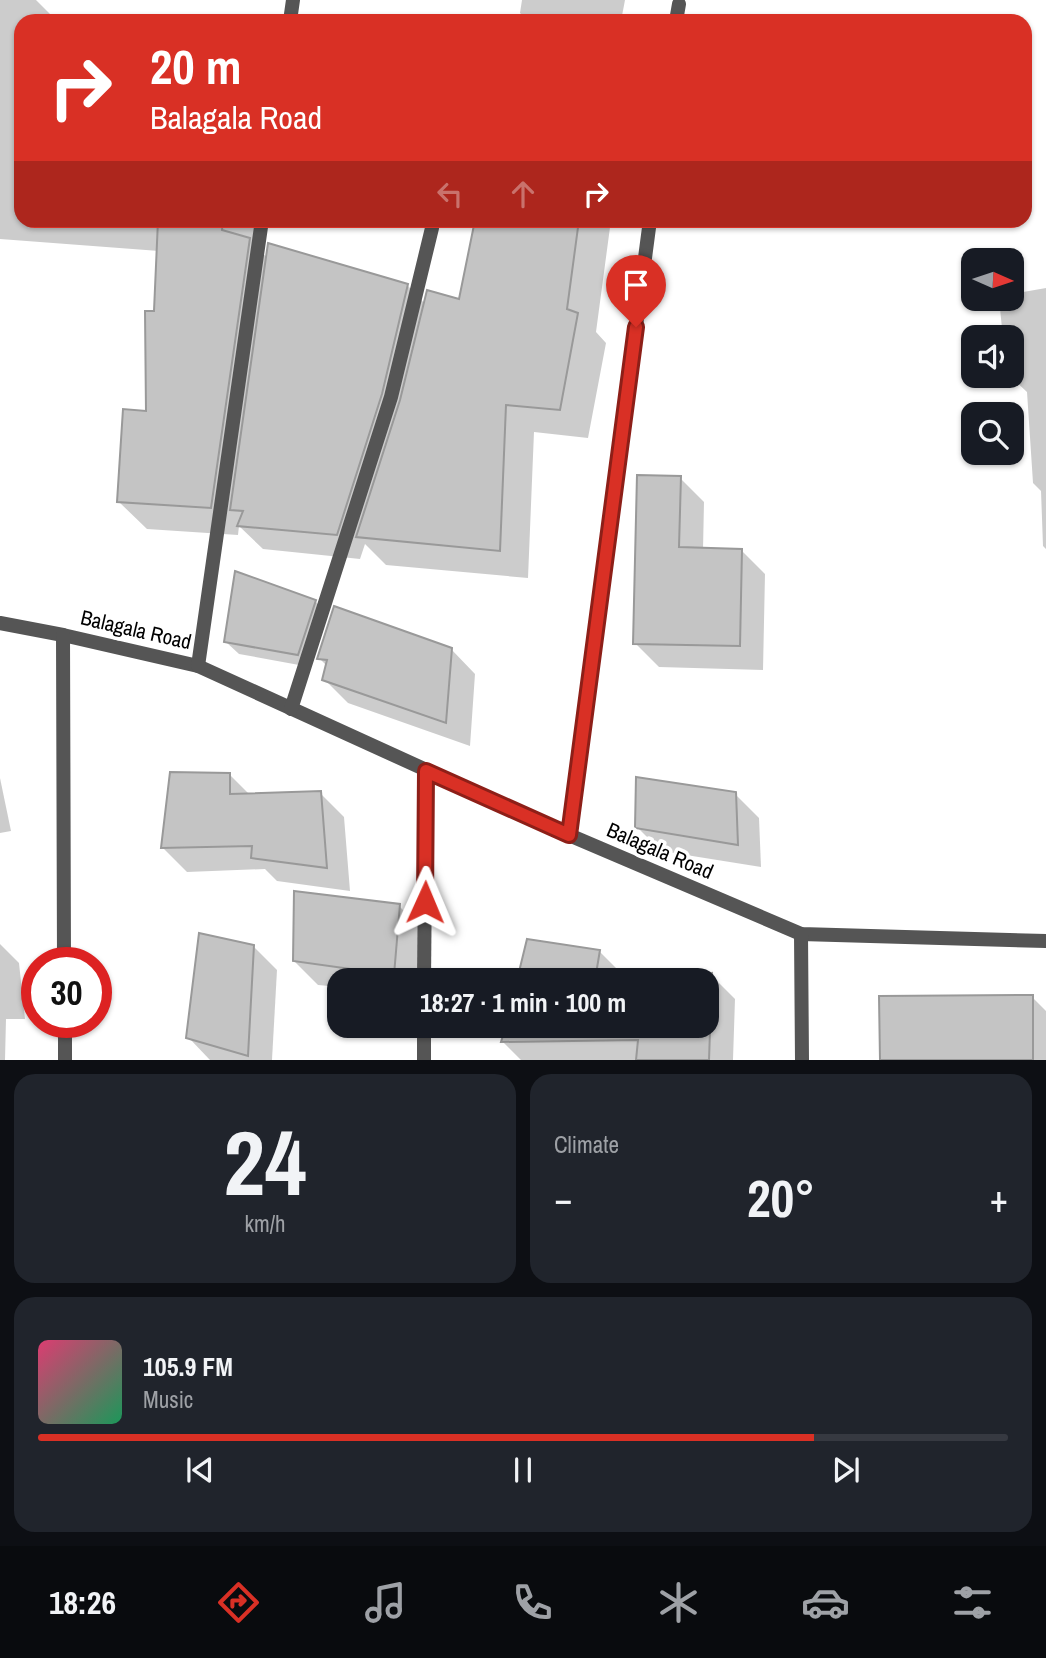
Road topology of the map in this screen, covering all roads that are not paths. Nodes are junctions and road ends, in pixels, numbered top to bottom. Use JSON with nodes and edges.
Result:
{"nodes":[{"id":1,"x":679,"y":4,"type":"dead end"},
{"id":2,"x":677,"y":14,"type":"edge"},
{"id":3,"x":261,"y":228,"type":"edge"},
{"id":4,"x":432,"y":228,"type":"dead end"},
{"id":5,"x":649,"y":228,"type":"edge"},
{"id":6,"x":0,"y":623,"type":"edge"},
{"id":7,"x":63,"y":635,"type":"junction"},
{"id":8,"x":198,"y":666,"type":"junction"},
{"id":9,"x":291,"y":709,"type":"junction"},
{"id":10,"x":426,"y":771,"type":"junction"},
{"id":11,"x":569,"y":835,"type":"junction"},
{"id":12,"x":801,"y":933,"type":"junction"},
{"id":13,"x":1046,"y":941,"type":"edge"},
{"id":14,"x":64,"y":947,"type":"edge"},
{"id":15,"x":425,"y":968,"type":"edge"},
{"id":16,"x":65,"y":1038,"type":"edge"},
{"id":17,"x":424,"y":1038,"type":"edge"},
{"id":18,"x":65,"y":1059,"type":"edge"},
{"id":19,"x":424,"y":1059,"type":"edge"},
{"id":20,"x":802,"y":1059,"type":"edge"}],
"edges":[{"from":1,"to":2,"type":"street"},
{"from":3,"to":8,"type":"street"},
{"from":4,"to":9,"type":"street"},
{"from":5,"to":11,"type":"street"},
{"from":6,"to":7,"type":"street","name":"Balagala Road"},
{"from":7,"to":8,"type":"street","name":"Balagala Road"},
{"from":7,"to":14,"type":"street"},
{"from":8,"to":9,"type":"street","name":"Balagala Road"},
{"from":9,"to":10,"type":"street","name":"Balagala Road"},
{"from":10,"to":11,"type":"street","name":"Balagala Road"},
{"from":10,"to":15,"type":"street"},
{"from":11,"to":12,"type":"street","name":"Balagala Road"},
{"from":12,"to":13,"type":"street","name":"Balagala Road"},
{"from":12,"to":20,"type":"street"},
{"from":16,"to":18,"type":"street"},
{"from":17,"to":19,"type":"street"}]}
